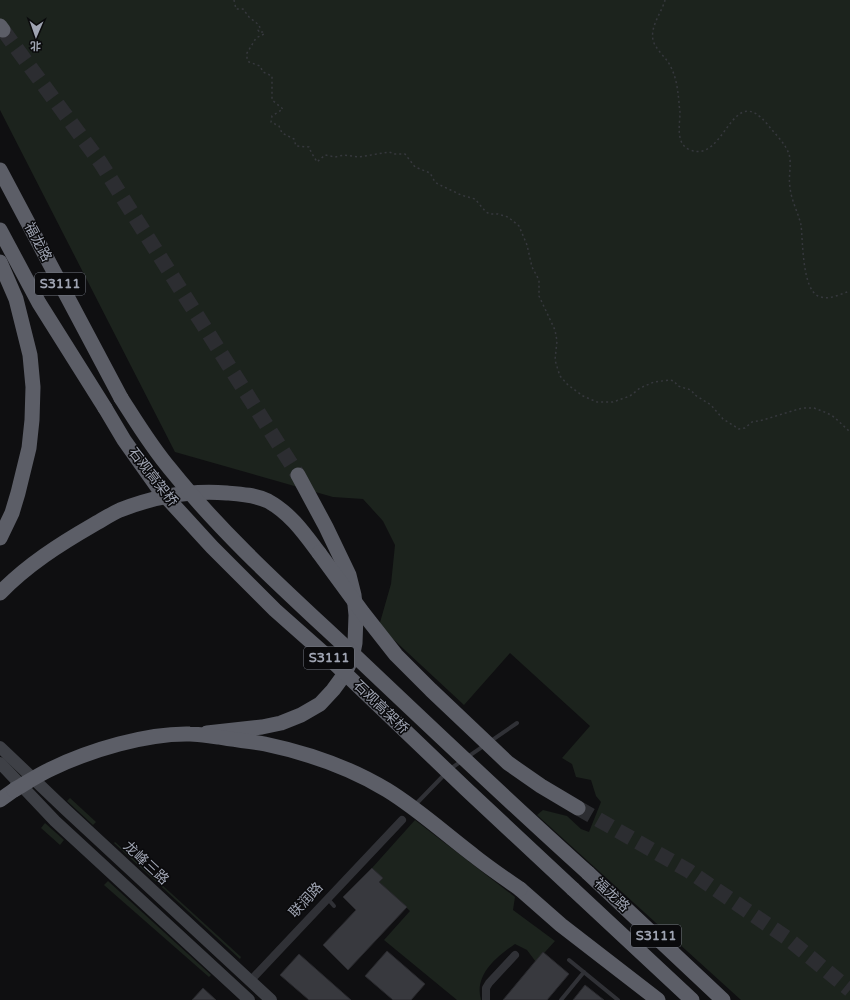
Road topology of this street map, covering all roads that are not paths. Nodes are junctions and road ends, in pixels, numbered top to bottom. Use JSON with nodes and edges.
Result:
{"nodes":[{"id":1,"x":0,"y":170,"type":"edge"},
{"id":2,"x":0,"y":230,"type":"edge"},
{"id":3,"x":0,"y":262,"type":"edge"},
{"id":4,"x":121,"y":398,"type":"joint"},
{"id":5,"x":105,"y":408,"type":"joint"},
{"id":6,"x":298,"y":475,"type":"tunnel mouth"},
{"id":7,"x":0,"y":538,"type":"edge"},
{"id":8,"x":0,"y":592,"type":"edge"},
{"id":9,"x":517,"y":724,"type":"dead end"},
{"id":10,"x":192,"y":734,"type":"junction"},
{"id":11,"x":0,"y":747,"type":"edge"},
{"id":12,"x":0,"y":763,"type":"edge"},
{"id":13,"x":0,"y":770,"type":"edge"},
{"id":14,"x":12,"y":775,"type":"junction"},
{"id":15,"x":0,"y":799,"type":"edge"},
{"id":16,"x":578,"y":808,"type":"tunnel mouth"},
{"id":17,"x":412,"y":809,"type":"dead end"},
{"id":18,"x":404,"y":818,"type":"dead end"},
{"id":19,"x":588,"y":873,"type":"joint"},
{"id":20,"x":573,"y":889,"type":"joint"},
{"id":21,"x":515,"y":955,"type":"dead end"},
{"id":22,"x":569,"y":960,"type":"dead end"},
{"id":23,"x":584,"y":972,"type":"junction"},
{"id":24,"x":251,"y":980,"type":"junction"},
{"id":25,"x":240,"y":997,"type":"edge"},
{"id":26,"x":271,"y":1000,"type":"edge"},
{"id":27,"x":486,"y":1000,"type":"edge"},
{"id":28,"x":561,"y":1000,"type":"edge"},
{"id":29,"x":618,"y":1000,"type":"edge"},
{"id":30,"x":658,"y":1000,"type":"edge"},
{"id":31,"x":692,"y":1000,"type":"edge"},
{"id":32,"x":723,"y":1000,"type":"edge"}],
"edges":[{"from":1,"to":4,"type":"highway","name":"福龙路","number":"S3111"},
{"from":2,"to":5,"type":"highway","name":"福龙路","number":"S3111"},
{"from":3,"to":7,"type":"highway"},
{"from":4,"to":19,"type":"highway","name":"石观高架桥","number":"S3111","bridge":true},
{"from":5,"to":20,"type":"highway","name":"石观高架桥","number":"S3111","bridge":true},
{"from":6,"to":10,"type":"highway","bridge":true},
{"from":8,"to":16,"type":"highway","bridge":true},
{"from":9,"to":17,"type":"lane"},
{"from":10,"to":15,"type":"highway","bridge":true},
{"from":10,"to":30,"type":"highway","bridge":true},
{"from":11,"to":24,"type":"main road","name":"龙峰三路"},
{"from":12,"to":14,"type":"main road"},
{"from":13,"to":14,"type":"main road"},
{"from":14,"to":25,"type":"main road"},
{"from":18,"to":24,"type":"street","name":"联润路"},
{"from":19,"to":32,"type":"highway","name":"福龙路","number":"S3111"},
{"from":20,"to":31,"type":"highway","name":"福龙路","number":"S3111"},
{"from":21,"to":27,"type":"street"},
{"from":22,"to":23,"type":"lane"},
{"from":23,"to":28,"type":"lane"},
{"from":23,"to":29,"type":"lane"},
{"from":24,"to":25,"type":"main road","name":"联润路"},
{"from":24,"to":26,"type":"main road","name":"龙峰三路"}]}
